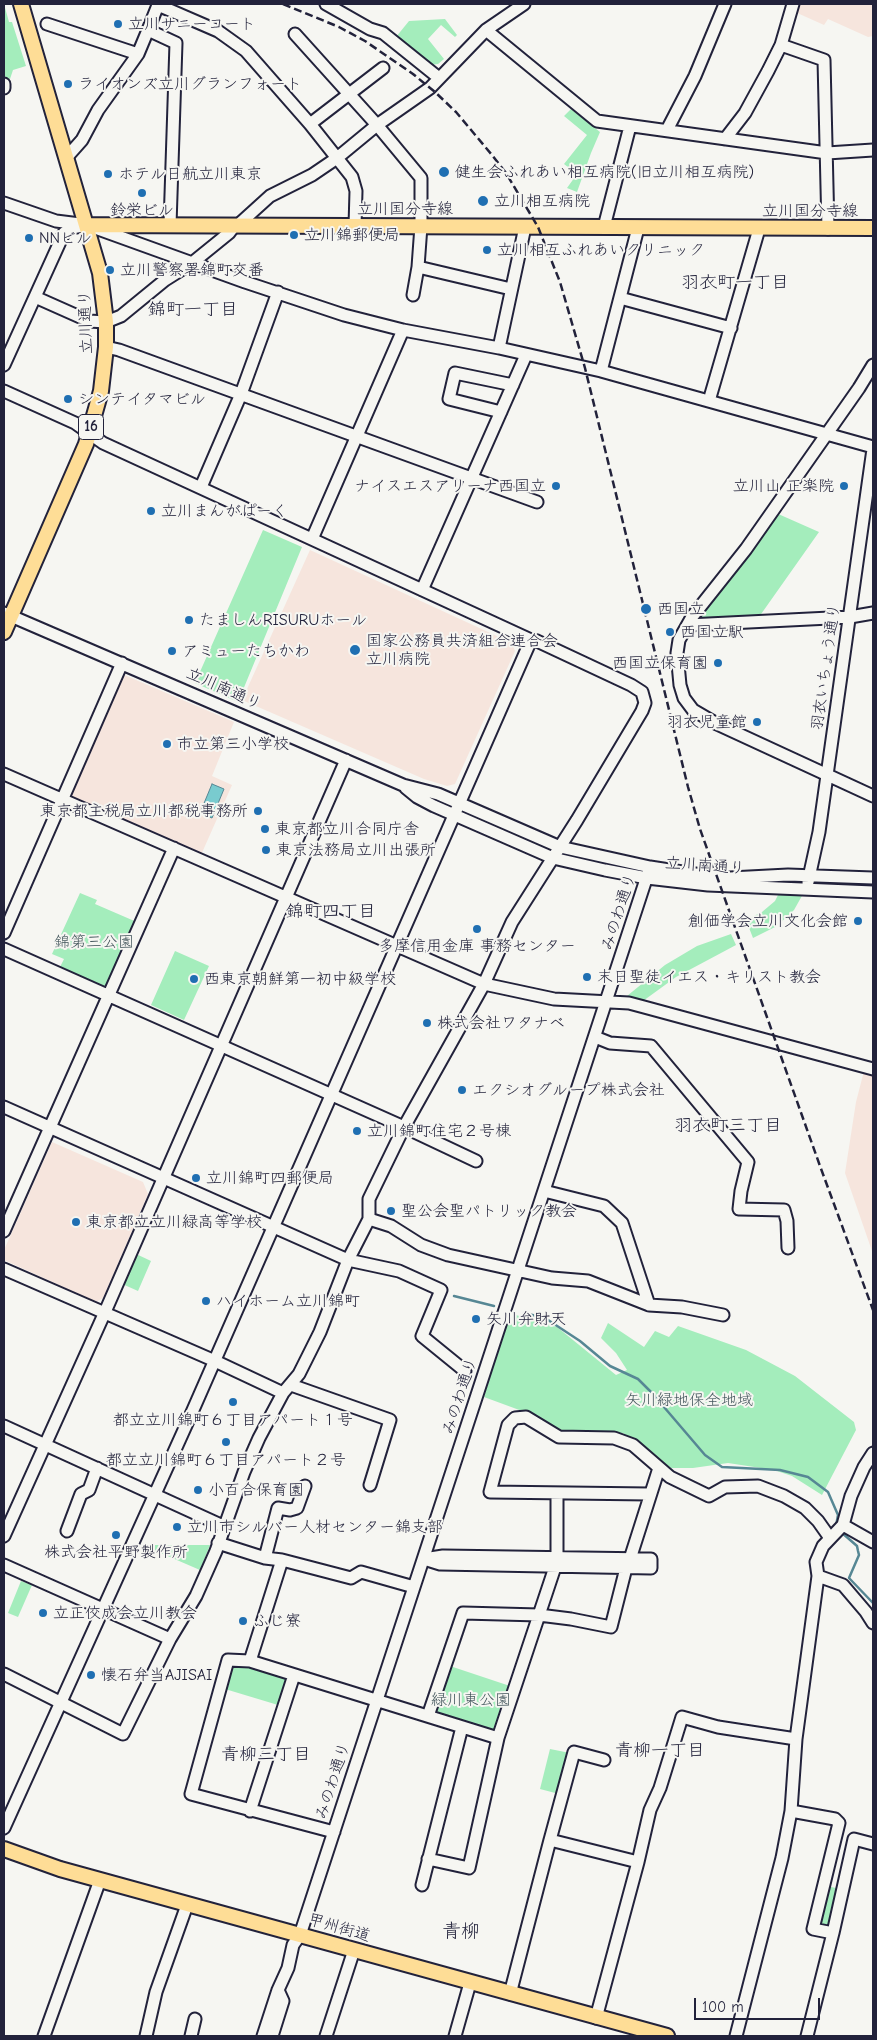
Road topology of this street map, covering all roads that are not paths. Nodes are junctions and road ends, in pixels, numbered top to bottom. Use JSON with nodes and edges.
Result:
{"nodes":[{"id":1,"x":21,"y":4,"type":"edge"},
{"id":2,"x":326,"y":4,"type":"edge"},
{"id":3,"x":524,"y":4,"type":"edge"},
{"id":4,"x":725,"y":4,"type":"edge"},
{"id":5,"x":793,"y":4,"type":"edge"},
{"id":6,"x":47,"y":24,"type":"dead end"},
{"id":7,"x":148,"y":30,"type":"junction"},
{"id":8,"x":486,"y":30,"type":"junction"},
{"id":9,"x":295,"y":34,"type":"dead end"},
{"id":10,"x":781,"y":44,"type":"junction"},
{"id":11,"x":138,"y":54,"type":"junction"},
{"id":12,"x":383,"y":68,"type":"dead end"},
{"id":13,"x":439,"y":78,"type":"junction"},
{"id":14,"x":4,"y":84,"type":"edge"},
{"id":15,"x":4,"y":88,"type":"edge"},
{"id":16,"x":349,"y":94,"type":"junction"},
{"id":17,"x":310,"y":124,"type":"junction"},
{"id":18,"x":377,"y":125,"type":"junction"},
{"id":19,"x":630,"y":126,"type":"junction"},
{"id":20,"x":667,"y":130,"type":"junction"},
{"id":21,"x":725,"y":139,"type":"junction"},
{"id":22,"x":873,"y":150,"type":"edge"},
{"id":23,"x":827,"y":153,"type":"junction"},
{"id":24,"x":66,"y":158,"type":"junction"},
{"id":25,"x":337,"y":158,"type":"junction"},
{"id":26,"x":4,"y":203,"type":"edge"},
{"id":27,"x":87,"y":225,"type":"junction"},
{"id":28,"x":170,"y":225,"type":"junction"},
{"id":29,"x":236,"y":225,"type":"junction"},
{"id":30,"x":355,"y":226,"type":"junction"},
{"id":31,"x":421,"y":226,"type":"junction"},
{"id":32,"x":525,"y":227,"type":"junction"},
{"id":33,"x":604,"y":227,"type":"junction"},
{"id":34,"x":638,"y":228,"type":"junction"},
{"id":35,"x":873,"y":228,"type":"edge"},
{"id":36,"x":759,"y":229,"type":"junction"},
{"id":37,"x":828,"y":229,"type":"junction"},
{"id":38,"x":192,"y":263,"type":"junction"},
{"id":39,"x":418,"y":267,"type":"junction"},
{"id":40,"x":511,"y":289,"type":"junction"},
{"id":41,"x":278,"y":292,"type":"junction"},
{"id":42,"x":413,"y":295,"type":"dead end"},
{"id":43,"x":35,"y":297,"type":"junction"},
{"id":44,"x":620,"y":298,"type":"junction"},
{"id":45,"x":106,"y":322,"type":"junction"},
{"id":46,"x":731,"y":328,"type":"junction"},
{"id":47,"x":403,"y":330,"type":"junction"},
{"id":48,"x":106,"y":348,"type":"junction"},
{"id":49,"x":499,"y":348,"type":"junction"},
{"id":50,"x":526,"y":355,"type":"junction"},
{"id":51,"x":4,"y":365,"type":"edge"},
{"id":52,"x":873,"y":365,"type":"edge"},
{"id":53,"x":601,"y":371,"type":"junction"},
{"id":54,"x":513,"y":385,"type":"junction"},
{"id":55,"x":4,"y":391,"type":"edge"},
{"id":56,"x":241,"y":394,"type":"junction"},
{"id":57,"x":709,"y":401,"type":"junction"},
{"id":58,"x":501,"y":412,"type":"junction"},
{"id":59,"x":90,"y":432,"type":"junction"},
{"id":60,"x":827,"y":434,"type":"junction"},
{"id":61,"x":357,"y":435,"type":"junction"},
{"id":62,"x":873,"y":448,"type":"edge"},
{"id":63,"x":471,"y":478,"type":"junction"},
{"id":64,"x":201,"y":487,"type":"junction"},
{"id":65,"x":871,"y":487,"type":"edge"},
{"id":66,"x":537,"y":502,"type":"dead end"},
{"id":67,"x":312,"y":539,"type":"junction"},
{"id":68,"x":422,"y":590,"type":"junction"},
{"id":69,"x":873,"y":613,"type":"edge"},
{"id":70,"x":7,"y":614,"type":"edge"},
{"id":71,"x":850,"y":617,"type":"junction"},
{"id":72,"x":688,"y":625,"type":"junction"},
{"id":73,"x":4,"y":632,"type":"edge"},
{"id":74,"x":530,"y":640,"type":"junction"},
{"id":75,"x":122,"y":662,"type":"junction"},
{"id":76,"x":346,"y":760,"type":"junction"},
{"id":77,"x":4,"y":774,"type":"edge"},
{"id":78,"x":828,"y":775,"type":"junction"},
{"id":79,"x":402,"y":785,"type":"junction"},
{"id":80,"x":873,"y":796,"type":"edge"},
{"id":81,"x":62,"y":799,"type":"junction"},
{"id":82,"x":459,"y":803,"type":"junction"},
{"id":83,"x":454,"y":814,"type":"junction"},
{"id":84,"x":560,"y":847,"type":"junction"},
{"id":85,"x":174,"y":848,"type":"junction"},
{"id":86,"x":553,"y":858,"type":"junction"},
{"id":87,"x":648,"y":873,"type":"junction"},
{"id":88,"x":808,"y":876,"type":"junction"},
{"id":89,"x":873,"y":878,"type":"edge"},
{"id":90,"x":807,"y":888,"type":"junction"},
{"id":91,"x":873,"y":892,"type":"edge"},
{"id":92,"x":286,"y":898,"type":"junction"},
{"id":93,"x":4,"y":933,"type":"edge"},
{"id":94,"x":396,"y":946,"type":"junction"},
{"id":95,"x":4,"y":950,"type":"edge"},
{"id":96,"x":484,"y":984,"type":"junction"},
{"id":97,"x":110,"y":996,"type":"junction"},
{"id":98,"x":607,"y":1002,"type":"junction"},
{"id":99,"x":595,"y":1037,"type":"junction"},
{"id":100,"x":222,"y":1045,"type":"junction"},
{"id":101,"x":873,"y":1069,"type":"edge"},
{"id":102,"x":330,"y":1094,"type":"junction"},
{"id":103,"x":4,"y":1107,"type":"edge"},
{"id":104,"x":404,"y":1126,"type":"junction"},
{"id":105,"x":51,"y":1128,"type":"junction"},
{"id":106,"x":476,"y":1161,"type":"dead end"},
{"id":107,"x":163,"y":1177,"type":"junction"},
{"id":108,"x":544,"y":1191,"type":"junction"},
{"id":109,"x":369,"y":1219,"type":"junction"},
{"id":110,"x":273,"y":1226,"type":"junction"},
{"id":111,"x":4,"y":1231,"type":"edge"},
{"id":112,"x":788,"y":1248,"type":"dead end"},
{"id":113,"x":348,"y":1260,"type":"junction"},
{"id":114,"x":4,"y":1268,"type":"edge"},
{"id":115,"x":518,"y":1270,"type":"junction"},
{"id":116,"x":649,"y":1305,"type":"junction"},
{"id":117,"x":105,"y":1312,"type":"junction"},
{"id":118,"x":722,"y":1315,"type":"dead end"},
{"id":119,"x":215,"y":1361,"type":"junction"},
{"id":120,"x":465,"y":1371,"type":"dead end"},
{"id":121,"x":287,"y":1389,"type":"junction"},
{"id":122,"x":4,"y":1426,"type":"edge"},
{"id":123,"x":44,"y":1444,"type":"junction"},
{"id":124,"x":873,"y":1453,"type":"edge"},
{"id":125,"x":97,"y":1468,"type":"junction"},
{"id":126,"x":659,"y":1468,"type":"junction"},
{"id":127,"x":370,"y":1485,"type":"dead end"},
{"id":128,"x":305,"y":1486,"type":"dead end"},
{"id":129,"x":154,"y":1494,"type":"junction"},
{"id":130,"x":557,"y":1494,"type":"junction"},
{"id":131,"x":649,"y":1494,"type":"junction"},
{"id":132,"x":223,"y":1526,"type":"junction"},
{"id":133,"x":67,"y":1531,"type":"dead end"},
{"id":134,"x":838,"y":1531,"type":"junction"},
{"id":135,"x":4,"y":1536,"type":"edge"},
{"id":136,"x":873,"y":1542,"type":"edge"},
{"id":137,"x":218,"y":1543,"type":"junction"},
{"id":138,"x":265,"y":1558,"type":"junction"},
{"id":139,"x":424,"y":1559,"type":"junction"},
{"id":140,"x":282,"y":1560,"type":"junction"},
{"id":141,"x":556,"y":1563,"type":"junction"},
{"id":142,"x":628,"y":1564,"type":"junction"},
{"id":143,"x":4,"y":1565,"type":"edge"},
{"id":144,"x":818,"y":1576,"type":"junction"},
{"id":145,"x":414,"y":1587,"type":"junction"},
{"id":146,"x":102,"y":1609,"type":"junction"},
{"id":147,"x":539,"y":1616,"type":"junction"},
{"id":148,"x":873,"y":1623,"type":"edge"},
{"id":149,"x":170,"y":1639,"type":"junction"},
{"id":150,"x":250,"y":1661,"type":"junction"},
{"id":151,"x":4,"y":1674,"type":"edge"},
{"id":152,"x":294,"y":1676,"type":"junction"},
{"id":153,"x":378,"y":1700,"type":"junction"},
{"id":154,"x":61,"y":1702,"type":"junction"},
{"id":155,"x":428,"y":1716,"type":"junction"},
{"id":156,"x":462,"y":1726,"type":"junction"},
{"id":157,"x":498,"y":1738,"type":"junction"},
{"id":158,"x":796,"y":1739,"type":"junction"},
{"id":159,"x":604,"y":1760,"type":"dead end"},
{"id":160,"x":250,"y":1810,"type":"junction"},
{"id":161,"x":791,"y":1811,"type":"junction"},
{"id":162,"x":4,"y":1828,"type":"edge"},
{"id":163,"x":334,"y":1832,"type":"junction"},
{"id":164,"x":550,"y":1840,"type":"junction"},
{"id":165,"x":873,"y":1844,"type":"edge"},
{"id":166,"x":4,"y":1849,"type":"edge"},
{"id":167,"x":428,"y":1859,"type":"junction"},
{"id":168,"x":638,"y":1862,"type":"junction"},
{"id":169,"x":100,"y":1880,"type":"junction"},
{"id":170,"x":422,"y":1885,"type":"dead end"},
{"id":171,"x":187,"y":1904,"type":"junction"},
{"id":172,"x":833,"y":1933,"type":"junction"},
{"id":173,"x":300,"y":1935,"type":"junction"},
{"id":174,"x":354,"y":1950,"type":"junction"},
{"id":175,"x":470,"y":1982,"type":"junction"},
{"id":176,"x":278,"y":1990,"type":"junction"},
{"id":177,"x":510,"y":1994,"type":"junction"},
{"id":178,"x":596,"y":2018,"type":"junction"},
{"id":179,"x":195,"y":2019,"type":"dead end"},
{"id":180,"x":641,"y":2033,"type":"edge"},
{"id":181,"x":44,"y":2036,"type":"edge"},
{"id":182,"x":146,"y":2036,"type":"edge"},
{"id":183,"x":191,"y":2036,"type":"edge"},
{"id":184,"x":263,"y":2036,"type":"edge"},
{"id":185,"x":272,"y":2036,"type":"edge"},
{"id":186,"x":326,"y":2036,"type":"edge"},
{"id":187,"x":455,"y":2036,"type":"edge"},
{"id":188,"x":667,"y":2036,"type":"edge"},
{"id":189,"x":736,"y":2036,"type":"edge"},
{"id":190,"x":807,"y":2036,"type":"edge"}],
"edges":[{"from":1,"to":24,"type":"main road","name":"立川通り","number":"16"},
{"from":2,"to":13,"type":"street"},
{"from":3,"to":8,"type":"street"},
{"from":4,"to":20,"type":"street"},
{"from":5,"to":10,"type":"street"},
{"from":6,"to":11,"type":"street"},
{"from":7,"to":11,"type":"street"},
{"from":7,"to":17,"type":"street"},
{"from":7,"to":28,"type":"street"},
{"from":8,"to":13,"type":"street"},
{"from":8,"to":19,"type":"street"},
{"from":9,"to":16,"type":"street"},
{"from":10,"to":21,"type":"street"},
{"from":10,"to":23,"type":"street"},
{"from":11,"to":24,"type":"street"},
{"from":12,"to":16,"type":"street"},
{"from":13,"to":18,"type":"street"},
{"from":14,"to":15,"type":"street"},
{"from":16,"to":17,"type":"street"},
{"from":16,"to":18,"type":"street"},
{"from":17,"to":25,"type":"street"},
{"from":18,"to":25,"type":"street"},
{"from":18,"to":31,"type":"street"},
{"from":19,"to":20,"type":"street"},
{"from":19,"to":33,"type":"street"},
{"from":20,"to":21,"type":"street"},
{"from":21,"to":23,"type":"street"},
{"from":22,"to":23,"type":"street"},
{"from":23,"to":37,"type":"street"},
{"from":24,"to":27,"type":"main road","name":"立川通り","number":"16"},
{"from":25,"to":29,"type":"street"},
{"from":25,"to":30,"type":"street"},
{"from":26,"to":27,"type":"street"},
{"from":27,"to":28,"type":"main road","name":"立川国分寺線"},
{"from":27,"to":38,"type":"street"},
{"from":27,"to":43,"type":"street"},
{"from":27,"to":45,"type":"main road","name":"立川通り","number":"16"},
{"from":28,"to":29,"type":"main road","name":"立川国分寺線"},
{"from":29,"to":30,"type":"main road","name":"立川国分寺線"},
{"from":29,"to":38,"type":"street"},
{"from":30,"to":31,"type":"main road","name":"立川国分寺線"},
{"from":31,"to":32,"type":"main road","name":"立川国分寺線"},
{"from":31,"to":39,"type":"street"},
{"from":32,"to":33,"type":"main road","name":"立川国分寺線"},
{"from":32,"to":40,"type":"street"},
{"from":33,"to":34,"type":"main road","name":"立川国分寺線"},
{"from":34,"to":36,"type":"main road","name":"立川国分寺線"},
{"from":34,"to":44,"type":"street"},
{"from":35,"to":37,"type":"main road","name":"立川国分寺線"},
{"from":36,"to":37,"type":"main road","name":"立川国分寺線"},
{"from":36,"to":46,"type":"street"},
{"from":38,"to":41,"type":"street"},
{"from":38,"to":45,"type":"street"},
{"from":39,"to":40,"type":"street"},
{"from":39,"to":42,"type":"street"},
{"from":40,"to":49,"type":"street"},
{"from":41,"to":47,"type":"street"},
{"from":41,"to":56,"type":"street"},
{"from":43,"to":45,"type":"street"},
{"from":43,"to":51,"type":"street"},
{"from":44,"to":46,"type":"street"},
{"from":44,"to":53,"type":"street"},
{"from":45,"to":48,"type":"main road","name":"立川通り","number":"16"},
{"from":46,"to":57,"type":"street"},
{"from":47,"to":49,"type":"street"},
{"from":47,"to":61,"type":"street"},
{"from":48,"to":56,"type":"street"},
{"from":48,"to":59,"type":"main road","name":"立川通り","number":"16"},
{"from":49,"to":50,"type":"street"},
{"from":50,"to":53,"type":"street"},
{"from":50,"to":54,"type":"street"},
{"from":52,"to":60,"type":"street"},
{"from":53,"to":57,"type":"street"},
{"from":54,"to":58,"type":"street"},
{"from":54,"to":58,"type":"street"},
{"from":55,"to":59,"type":"street"},
{"from":56,"to":61,"type":"street"},
{"from":56,"to":64,"type":"street"},
{"from":57,"to":60,"type":"street"},
{"from":58,"to":63,"type":"street"},
{"from":59,"to":64,"type":"street"},
{"from":59,"to":70,"type":"main road","name":"立川通り","number":"16"},
{"from":60,"to":62,"type":"street"},
{"from":60,"to":72,"type":"street"},
{"from":61,"to":63,"type":"street"},
{"from":61,"to":67,"type":"street"},
{"from":62,"to":65,"type":"street","name":"羽衣いちょう通り"},
{"from":63,"to":66,"type":"street"},
{"from":63,"to":68,"type":"street"},
{"from":64,"to":67,"type":"street"},
{"from":65,"to":71,"type":"street","name":"羽衣いちょう通り"},
{"from":67,"to":68,"type":"street"},
{"from":68,"to":74,"type":"street"},
{"from":69,"to":71,"type":"street"},
{"from":70,"to":73,"type":"main road","name":"立川通り","number":"16"},
{"from":70,"to":75,"type":"street","name":"立川南通り"},
{"from":71,"to":72,"type":"street"},
{"from":71,"to":78,"type":"street","name":"羽衣いちょう通り"},
{"from":72,"to":78,"type":"street"},
{"from":74,"to":82,"type":"street"},
{"from":74,"to":84,"type":"street"},
{"from":75,"to":76,"type":"street","name":"立川南通り"},
{"from":75,"to":81,"type":"street"},
{"from":76,"to":79,"type":"street","name":"立川南通り"},
{"from":76,"to":92,"type":"street"},
{"from":77,"to":81,"type":"street"},
{"from":78,"to":80,"type":"street"},
{"from":78,"to":88,"type":"street","name":"羽衣いちょう通り"},
{"from":79,"to":82,"type":"street","name":"立川南通り"},
{"from":79,"to":83,"type":"street","name":"立川南通り"},
{"from":81,"to":85,"type":"street"},
{"from":81,"to":93,"type":"street"},
{"from":82,"to":83,"type":"street"},
{"from":82,"to":84,"type":"street","name":"立川南通り"},
{"from":83,"to":86,"type":"street","name":"立川南通り"},
{"from":83,"to":94,"type":"street"},
{"from":84,"to":86,"type":"street"},
{"from":84,"to":87,"type":"street","name":"立川南通り"},
{"from":85,"to":92,"type":"street"},
{"from":85,"to":97,"type":"street"},
{"from":86,"to":87,"type":"street","name":"立川南通り"},
{"from":86,"to":96,"type":"street"},
{"from":87,"to":88,"type":"street","name":"立川南通り"},
{"from":87,"to":90,"type":"street","name":"立川南通り"},
{"from":87,"to":98,"type":"street","name":"みのわ通り"},
{"from":88,"to":89,"type":"street","name":"立川南通り"},
{"from":88,"to":90,"type":"street","name":"羽衣いちょう通り"},
{"from":90,"to":91,"type":"street","name":"立川南通り"},
{"from":92,"to":94,"type":"street"},
{"from":92,"to":100,"type":"street"},
{"from":94,"to":96,"type":"street"},
{"from":94,"to":102,"type":"street"},
{"from":95,"to":97,"type":"street"},
{"from":96,"to":98,"type":"street"},
{"from":96,"to":104,"type":"street"},
{"from":97,"to":100,"type":"street"},
{"from":97,"to":105,"type":"street"},
{"from":98,"to":99,"type":"street","name":"みのわ通り"},
{"from":98,"to":101,"type":"street"},
{"from":99,"to":108,"type":"street","name":"みのわ通り"},
{"from":99,"to":112,"type":"street"},
{"from":100,"to":102,"type":"street"},
{"from":100,"to":107,"type":"street"},
{"from":102,"to":104,"type":"street"},
{"from":102,"to":110,"type":"street"},
{"from":103,"to":105,"type":"street"},
{"from":104,"to":106,"type":"street"},
{"from":104,"to":109,"type":"street"},
{"from":105,"to":107,"type":"street"},
{"from":105,"to":111,"type":"street"},
{"from":107,"to":110,"type":"street"},
{"from":107,"to":117,"type":"street"},
{"from":108,"to":115,"type":"street","name":"みのわ通り"},
{"from":108,"to":116,"type":"street"},
{"from":109,"to":113,"type":"street"},
{"from":109,"to":115,"type":"street"},
{"from":110,"to":113,"type":"street"},
{"from":110,"to":119,"type":"street"},
{"from":113,"to":120,"type":"street"},
{"from":113,"to":121,"type":"street"},
{"from":114,"to":117,"type":"street"},
{"from":115,"to":116,"type":"street"},
{"from":115,"to":139,"type":"street","name":"みのわ通り"},
{"from":116,"to":118,"type":"street"},
{"from":117,"to":119,"type":"street"},
{"from":117,"to":123,"type":"street"},
{"from":119,"to":121,"type":"street"},
{"from":119,"to":129,"type":"street"},
{"from":121,"to":127,"type":"street"},
{"from":121,"to":132,"type":"street"},
{"from":122,"to":123,"type":"street"},
{"from":123,"to":125,"type":"street"},
{"from":123,"to":135,"type":"street"},
{"from":124,"to":134,"type":"street"},
{"from":125,"to":129,"type":"street"},
{"from":125,"to":133,"type":"street"},
{"from":126,"to":130,"type":"street"},
{"from":126,"to":131,"type":"street"},
{"from":126,"to":134,"type":"street"},
{"from":128,"to":138,"type":"street"},
{"from":129,"to":132,"type":"street"},
{"from":129,"to":146,"type":"street"},
{"from":130,"to":131,"type":"street"},
{"from":130,"to":141,"type":"street"},
{"from":131,"to":142,"type":"street"},
{"from":132,"to":137,"type":"street"},
{"from":134,"to":136,"type":"street"},
{"from":134,"to":144,"type":"street"},
{"from":137,"to":138,"type":"street"},
{"from":137,"to":149,"type":"street"},
{"from":138,"to":140,"type":"street"},
{"from":139,"to":141,"type":"street"},
{"from":139,"to":145,"type":"street","name":"みのわ通り"},
{"from":140,"to":145,"type":"street"},
{"from":140,"to":150,"type":"street"},
{"from":141,"to":142,"type":"street"},
{"from":141,"to":147,"type":"street"},
{"from":142,"to":147,"type":"street"},
{"from":143,"to":146,"type":"street"},
{"from":144,"to":148,"type":"street"},
{"from":144,"to":158,"type":"street"},
{"from":145,"to":153,"type":"street","name":"みのわ通り"},
{"from":146,"to":149,"type":"street"},
{"from":146,"to":154,"type":"street"},
{"from":147,"to":155,"type":"street"},
{"from":147,"to":157,"type":"street"},
{"from":149,"to":154,"type":"street"},
{"from":150,"to":152,"type":"street"},
{"from":150,"to":160,"type":"street"},
{"from":151,"to":154,"type":"street"},
{"from":152,"to":153,"type":"street"},
{"from":152,"to":160,"type":"street"},
{"from":153,"to":155,"type":"street"},
{"from":153,"to":163,"type":"street","name":"みのわ通り"},
{"from":154,"to":162,"type":"street"},
{"from":155,"to":156,"type":"street"},
{"from":156,"to":157,"type":"street"},
{"from":156,"to":167,"type":"street"},
{"from":157,"to":167,"type":"street"},
{"from":158,"to":161,"type":"street"},
{"from":158,"to":168,"type":"street"},
{"from":159,"to":164,"type":"street"},
{"from":160,"to":163,"type":"street"},
{"from":161,"to":172,"type":"street"},
{"from":161,"to":189,"type":"street"},
{"from":163,"to":173,"type":"street","name":"みのわ通り"},
{"from":164,"to":168,"type":"street"},
{"from":164,"to":177,"type":"street"},
{"from":165,"to":172,"type":"street"},
{"from":166,"to":169,"type":"main road","name":"甲州街道"},
{"from":167,"to":170,"type":"street"},
{"from":168,"to":178,"type":"street"},
{"from":169,"to":171,"type":"main road","name":"甲州街道"},
{"from":169,"to":181,"type":"street"},
{"from":171,"to":173,"type":"main road","name":"甲州街道"},
{"from":171,"to":182,"type":"street"},
{"from":172,"to":190,"type":"street"},
{"from":173,"to":174,"type":"main road","name":"甲州街道"},
{"from":173,"to":176,"type":"street","name":"みのわ通り"},
{"from":174,"to":175,"type":"main road","name":"甲州街道"},
{"from":174,"to":186,"type":"street"},
{"from":175,"to":177,"type":"main road","name":"甲州街道"},
{"from":175,"to":187,"type":"street"},
{"from":176,"to":184,"type":"street","name":"みのわ通り"},
{"from":176,"to":185,"type":"street"},
{"from":177,"to":178,"type":"main road","name":"甲州街道"},
{"from":178,"to":180,"type":"main road","name":"甲州街道"},
{"from":179,"to":183,"type":"street"},
{"from":180,"to":188,"type":"main road","name":"甲州街道"}]}
